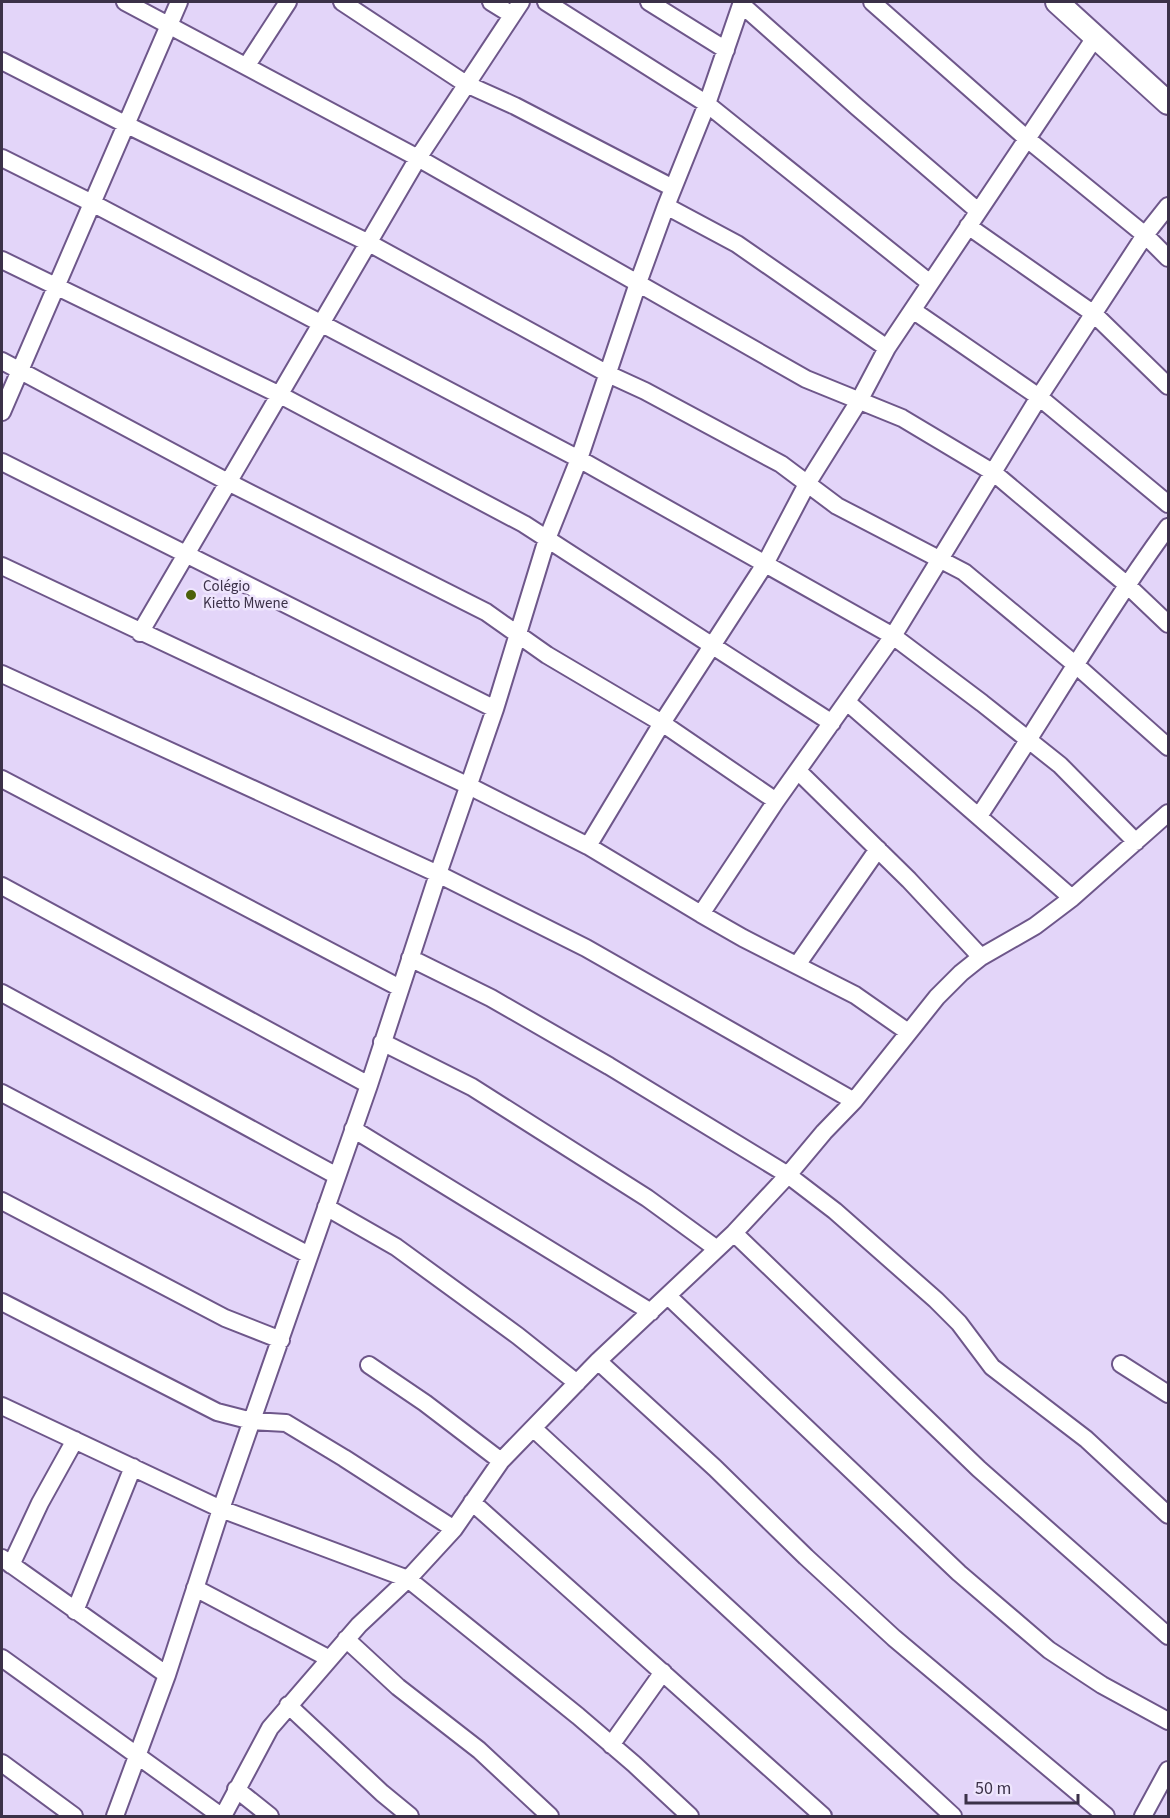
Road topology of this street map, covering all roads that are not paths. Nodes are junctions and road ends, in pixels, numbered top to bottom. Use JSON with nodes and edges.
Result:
{"nodes":[{"id":1,"x":125,"y":2,"type":"edge"},
{"id":2,"x":179,"y":2,"type":"edge"},
{"id":3,"x":288,"y":2,"type":"edge"},
{"id":4,"x":342,"y":2,"type":"edge"},
{"id":5,"x":491,"y":2,"type":"edge"},
{"id":6,"x":546,"y":2,"type":"edge"},
{"id":7,"x":650,"y":2,"type":"edge"},
{"id":8,"x":872,"y":2,"type":"edge"},
{"id":9,"x":1057,"y":2,"type":"edge"},
{"id":10,"x":741,"y":3,"type":"edge"},
{"id":11,"x":517,"y":8,"type":"edge"},
{"id":12,"x":168,"y":24,"type":"junction"},
{"id":13,"x":1096,"y":36,"type":"junction"},
{"id":14,"x":726,"y":50,"type":"junction"},
{"id":15,"x":2,"y":61,"type":"edge"},
{"id":16,"x":247,"y":65,"type":"junction"},
{"id":17,"x":466,"y":84,"type":"junction"},
{"id":18,"x":1168,"y":103,"type":"edge"},
{"id":19,"x":707,"y":104,"type":"junction"},
{"id":20,"x":127,"y":125,"type":"junction"},
{"id":21,"x":1026,"y":138,"type":"junction"},
{"id":22,"x":2,"y":158,"type":"edge"},
{"id":23,"x":418,"y":158,"type":"junction"},
{"id":24,"x":673,"y":188,"type":"junction"},
{"id":25,"x":92,"y":203,"type":"junction"},
{"id":26,"x":666,"y":206,"type":"junction"},
{"id":27,"x":1168,"y":206,"type":"edge"},
{"id":28,"x":978,"y":211,"type":"junction"},
{"id":29,"x":968,"y":226,"type":"junction"},
{"id":30,"x":1145,"y":236,"type":"junction"},
{"id":31,"x":369,"y":243,"type":"junction"},
{"id":32,"x":1168,"y":258,"type":"edge"},
{"id":33,"x":2,"y":260,"type":"edge"},
{"id":34,"x":638,"y":283,"type":"junction"},
{"id":35,"x":930,"y":283,"type":"junction"},
{"id":36,"x":56,"y":285,"type":"junction"},
{"id":37,"x":914,"y":310,"type":"junction"},
{"id":38,"x":1094,"y":314,"type":"junction"},
{"id":39,"x":320,"y":324,"type":"junction"},
{"id":40,"x":887,"y":348,"type":"junction"},
{"id":41,"x":2,"y":361,"type":"edge"},
{"id":42,"x":21,"y":370,"type":"junction"},
{"id":43,"x":608,"y":374,"type":"junction"},
{"id":44,"x":1168,"y":386,"type":"edge"},
{"id":45,"x":280,"y":395,"type":"junction"},
{"id":46,"x":1039,"y":397,"type":"junction"},
{"id":47,"x":859,"y":401,"type":"junction"},
{"id":48,"x":2,"y":412,"type":"edge"},
{"id":49,"x":579,"y":459,"type":"junction"},
{"id":50,"x":2,"y":462,"type":"edge"},
{"id":51,"x":994,"y":473,"type":"junction"},
{"id":52,"x":228,"y":482,"type":"junction"},
{"id":53,"x":807,"y":484,"type":"junction"},
{"id":54,"x":1168,"y":504,"type":"edge"},
{"id":55,"x":1168,"y":527,"type":"edge"},
{"id":56,"x":547,"y":539,"type":"junction"},
{"id":57,"x":185,"y":554,"type":"junction"},
{"id":58,"x":940,"y":559,"type":"junction"},
{"id":59,"x":765,"y":564,"type":"junction"},
{"id":60,"x":2,"y":566,"type":"edge"},
{"id":61,"x":1126,"y":584,"type":"junction"},
{"id":62,"x":1168,"y":624,"type":"edge"},
{"id":63,"x":140,"y":633,"type":"junction"},
{"id":64,"x":518,"y":633,"type":"junction"},
{"id":65,"x":892,"y":636,"type":"junction"},
{"id":66,"x":712,"y":645,"type":"junction"},
{"id":67,"x":1077,"y":666,"type":"junction"},
{"id":68,"x":2,"y":674,"type":"edge"},
{"id":69,"x":847,"y":702,"type":"junction"},
{"id":70,"x":495,"y":709,"type":"junction"},
{"id":71,"x":662,"y":723,"type":"junction"},
{"id":72,"x":832,"y":723,"type":"junction"},
{"id":73,"x":1029,"y":741,"type":"junction"},
{"id":74,"x":1168,"y":747,"type":"edge"},
{"id":75,"x":798,"y":771,"type":"junction"},
{"id":76,"x":2,"y":779,"type":"edge"},
{"id":77,"x":469,"y":786,"type":"junction"},
{"id":78,"x":776,"y":801,"type":"junction"},
{"id":79,"x":1168,"y":813,"type":"edge"},
{"id":80,"x":979,"y":816,"type":"junction"},
{"id":81,"x":1136,"y":842,"type":"junction"},
{"id":82,"x":588,"y":846,"type":"junction"},
{"id":83,"x":878,"y":849,"type":"junction"},
{"id":84,"x":438,"y":874,"type":"junction"},
{"id":85,"x":2,"y":886,"type":"edge"},
{"id":86,"x":1072,"y":898,"type":"junction"},
{"id":87,"x":701,"y":914,"type":"junction"},
{"id":88,"x":981,"y":957,"type":"junction"},
{"id":89,"x":410,"y":958,"type":"junction"},
{"id":90,"x":797,"y":965,"type":"junction"},
{"id":91,"x":400,"y":988,"type":"junction"},
{"id":92,"x":2,"y":993,"type":"edge"},
{"id":93,"x":908,"y":1032,"type":"junction"},
{"id":94,"x":382,"y":1042,"type":"junction"},
{"id":95,"x":369,"y":1084,"type":"junction"},
{"id":96,"x":2,"y":1093,"type":"edge"},
{"id":97,"x":854,"y":1101,"type":"junction"},
{"id":98,"x":353,"y":1129,"type":"junction"},
{"id":99,"x":788,"y":1174,"type":"junction"},
{"id":100,"x":337,"y":1176,"type":"junction"},
{"id":101,"x":2,"y":1201,"type":"edge"},
{"id":102,"x":326,"y":1207,"type":"junction"},
{"id":103,"x":734,"y":1233,"type":"junction"},
{"id":104,"x":717,"y":1249,"type":"junction"},
{"id":105,"x":309,"y":1255,"type":"junction"},
{"id":106,"x":668,"y":1296,"type":"junction"},
{"id":107,"x":2,"y":1302,"type":"edge"},
{"id":108,"x":651,"y":1312,"type":"junction"},
{"id":109,"x":281,"y":1341,"type":"junction"},
{"id":110,"x":598,"y":1361,"type":"junction"},
{"id":111,"x":1121,"y":1364,"type":"dead end"},
{"id":112,"x":369,"y":1365,"type":"dead end"},
{"id":113,"x":577,"y":1383,"type":"junction"},
{"id":114,"x":1168,"y":1394,"type":"edge"},
{"id":115,"x":2,"y":1406,"type":"edge"},
{"id":116,"x":252,"y":1421,"type":"junction"},
{"id":117,"x":533,"y":1428,"type":"junction"},
{"id":118,"x":75,"y":1440,"type":"junction"},
{"id":119,"x":501,"y":1461,"type":"junction"},
{"id":120,"x":133,"y":1467,"type":"junction"},
{"id":121,"x":472,"y":1502,"type":"junction"},
{"id":122,"x":221,"y":1509,"type":"junction"},
{"id":123,"x":1168,"y":1515,"type":"edge"},
{"id":124,"x":453,"y":1529,"type":"junction"},
{"id":125,"x":6,"y":1562,"type":"edge"},
{"id":126,"x":408,"y":1579,"type":"junction"},
{"id":127,"x":195,"y":1588,"type":"junction"},
{"id":128,"x":75,"y":1611,"type":"junction"},
{"id":129,"x":1168,"y":1636,"type":"edge"},
{"id":130,"x":346,"y":1639,"type":"junction"},
{"id":131,"x":2,"y":1658,"type":"edge"},
{"id":132,"x":328,"y":1659,"type":"junction"},
{"id":133,"x":663,"y":1672,"type":"junction"},
{"id":134,"x":167,"y":1675,"type":"junction"},
{"id":135,"x":288,"y":1705,"type":"junction"},
{"id":136,"x":1168,"y":1721,"type":"edge"},
{"id":137,"x":611,"y":1744,"type":"junction"},
{"id":138,"x":138,"y":1755,"type":"junction"},
{"id":139,"x":2,"y":1764,"type":"edge"},
{"id":140,"x":1168,"y":1770,"type":"edge"},
{"id":141,"x":236,"y":1789,"type":"junction"},
{"id":142,"x":75,"y":1816,"type":"edge"},
{"id":143,"x":115,"y":1816,"type":"edge"},
{"id":144,"x":222,"y":1816,"type":"edge"},
{"id":145,"x":270,"y":1816,"type":"edge"},
{"id":146,"x":410,"y":1816,"type":"edge"},
{"id":147,"x":550,"y":1816,"type":"edge"},
{"id":148,"x":690,"y":1816,"type":"edge"},
{"id":149,"x":823,"y":1816,"type":"edge"},
{"id":150,"x":953,"y":1816,"type":"edge"},
{"id":151,"x":1106,"y":1816,"type":"edge"},
{"id":152,"x":1143,"y":1816,"type":"edge"}],
"edges":[{"from":1,"to":12,"type":"street"},
{"from":2,"to":12,"type":"street"},
{"from":3,"to":16,"type":"street"},
{"from":4,"to":17,"type":"street"},
{"from":5,"to":11,"type":"street"},
{"from":6,"to":19,"type":"street"},
{"from":7,"to":14,"type":"street"},
{"from":8,"to":21,"type":"street"},
{"from":9,"to":13,"type":"main road"},
{"from":10,"to":14,"type":"street"},
{"from":10,"to":28,"type":"street"},
{"from":11,"to":17,"type":"street"},
{"from":12,"to":16,"type":"street"},
{"from":12,"to":20,"type":"street"},
{"from":13,"to":18,"type":"main road"},
{"from":13,"to":21,"type":"street"},
{"from":14,"to":19,"type":"street"},
{"from":15,"to":20,"type":"street"},
{"from":16,"to":23,"type":"street"},
{"from":17,"to":23,"type":"street"},
{"from":17,"to":24,"type":"street"},
{"from":19,"to":24,"type":"street"},
{"from":19,"to":35,"type":"street"},
{"from":20,"to":25,"type":"street"},
{"from":20,"to":31,"type":"street"},
{"from":21,"to":28,"type":"street"},
{"from":21,"to":30,"type":"street"},
{"from":22,"to":25,"type":"street"},
{"from":23,"to":31,"type":"street"},
{"from":23,"to":34,"type":"street"},
{"from":24,"to":26,"type":"street"},
{"from":25,"to":36,"type":"street"},
{"from":25,"to":39,"type":"street"},
{"from":26,"to":34,"type":"street"},
{"from":26,"to":40,"type":"street"},
{"from":27,"to":30,"type":"street"},
{"from":28,"to":29,"type":"street"},
{"from":29,"to":35,"type":"street"},
{"from":29,"to":38,"type":"street"},
{"from":30,"to":32,"type":"street"},
{"from":30,"to":38,"type":"street"},
{"from":31,"to":39,"type":"street"},
{"from":31,"to":43,"type":"street"},
{"from":33,"to":36,"type":"street"},
{"from":34,"to":43,"type":"street"},
{"from":34,"to":47,"type":"street"},
{"from":35,"to":37,"type":"street"},
{"from":36,"to":42,"type":"street"},
{"from":36,"to":45,"type":"street"},
{"from":37,"to":40,"type":"street"},
{"from":37,"to":46,"type":"street"},
{"from":38,"to":44,"type":"street"},
{"from":38,"to":46,"type":"street"},
{"from":39,"to":45,"type":"street"},
{"from":39,"to":49,"type":"street"},
{"from":40,"to":47,"type":"street"},
{"from":41,"to":42,"type":"street"},
{"from":42,"to":48,"type":"street"},
{"from":42,"to":52,"type":"street"},
{"from":43,"to":49,"type":"street"},
{"from":43,"to":53,"type":"street"},
{"from":45,"to":52,"type":"street"},
{"from":45,"to":56,"type":"street"},
{"from":46,"to":51,"type":"street"},
{"from":46,"to":54,"type":"street"},
{"from":47,"to":51,"type":"street"},
{"from":47,"to":53,"type":"street"},
{"from":49,"to":56,"type":"street"},
{"from":49,"to":59,"type":"street"},
{"from":50,"to":57,"type":"street"},
{"from":51,"to":58,"type":"street"},
{"from":51,"to":61,"type":"street"},
{"from":52,"to":57,"type":"street"},
{"from":52,"to":64,"type":"street"},
{"from":53,"to":58,"type":"street"},
{"from":53,"to":59,"type":"street"},
{"from":55,"to":61,"type":"street"},
{"from":56,"to":64,"type":"street"},
{"from":56,"to":66,"type":"street"},
{"from":57,"to":63,"type":"street"},
{"from":57,"to":70,"type":"street"},
{"from":58,"to":65,"type":"street"},
{"from":58,"to":67,"type":"street"},
{"from":59,"to":65,"type":"street"},
{"from":59,"to":66,"type":"street"},
{"from":60,"to":63,"type":"street"},
{"from":61,"to":62,"type":"street"},
{"from":61,"to":67,"type":"street"},
{"from":63,"to":77,"type":"street"},
{"from":64,"to":70,"type":"street"},
{"from":64,"to":71,"type":"street"},
{"from":65,"to":69,"type":"street"},
{"from":65,"to":73,"type":"street"},
{"from":66,"to":71,"type":"street"},
{"from":66,"to":72,"type":"street"},
{"from":67,"to":73,"type":"street"},
{"from":67,"to":74,"type":"street"},
{"from":68,"to":84,"type":"street"},
{"from":69,"to":72,"type":"street"},
{"from":69,"to":80,"type":"street"},
{"from":70,"to":77,"type":"street"},
{"from":71,"to":78,"type":"street"},
{"from":71,"to":82,"type":"street"},
{"from":72,"to":75,"type":"street"},
{"from":73,"to":80,"type":"street"},
{"from":73,"to":81,"type":"street"},
{"from":75,"to":78,"type":"street"},
{"from":75,"to":83,"type":"street"},
{"from":76,"to":91,"type":"street"},
{"from":77,"to":82,"type":"street"},
{"from":77,"to":84,"type":"street"},
{"from":78,"to":87,"type":"street"},
{"from":79,"to":81,"type":"street"},
{"from":80,"to":86,"type":"street"},
{"from":81,"to":86,"type":"street"},
{"from":82,"to":87,"type":"street"},
{"from":83,"to":88,"type":"street"},
{"from":83,"to":90,"type":"street"},
{"from":84,"to":89,"type":"street"},
{"from":84,"to":97,"type":"street"},
{"from":85,"to":95,"type":"street"},
{"from":86,"to":88,"type":"street"},
{"from":87,"to":90,"type":"street"},
{"from":88,"to":93,"type":"street"},
{"from":89,"to":91,"type":"street"},
{"from":89,"to":99,"type":"street"},
{"from":90,"to":93,"type":"street"},
{"from":91,"to":94,"type":"street"},
{"from":92,"to":100,"type":"street"},
{"from":93,"to":97,"type":"street"},
{"from":94,"to":95,"type":"street"},
{"from":94,"to":104,"type":"street"},
{"from":95,"to":98,"type":"street"},
{"from":96,"to":105,"type":"street"},
{"from":97,"to":99,"type":"street"},
{"from":98,"to":100,"type":"street"},
{"from":98,"to":108,"type":"street"},
{"from":99,"to":103,"type":"street"},
{"from":99,"to":123,"type":"street"},
{"from":100,"to":102,"type":"street"},
{"from":101,"to":109,"type":"street"},
{"from":102,"to":105,"type":"street"},
{"from":102,"to":113,"type":"street"},
{"from":103,"to":104,"type":"street"},
{"from":103,"to":129,"type":"street"},
{"from":104,"to":106,"type":"street"},
{"from":105,"to":109,"type":"street"},
{"from":106,"to":108,"type":"street"},
{"from":106,"to":136,"type":"street"},
{"from":107,"to":116,"type":"street"},
{"from":108,"to":110,"type":"street"},
{"from":109,"to":116,"type":"street"},
{"from":110,"to":113,"type":"street"},
{"from":110,"to":151,"type":"street"},
{"from":111,"to":114,"type":"street"},
{"from":112,"to":119,"type":"street"},
{"from":113,"to":117,"type":"street"},
{"from":115,"to":118,"type":"street"},
{"from":116,"to":122,"type":"street"},
{"from":116,"to":124,"type":"street"},
{"from":117,"to":119,"type":"street"},
{"from":117,"to":150,"type":"street"},
{"from":118,"to":120,"type":"street"},
{"from":118,"to":125,"type":"street"},
{"from":119,"to":121,"type":"street"},
{"from":120,"to":122,"type":"street"},
{"from":120,"to":128,"type":"street"},
{"from":121,"to":124,"type":"street"},
{"from":121,"to":133,"type":"street"},
{"from":122,"to":126,"type":"street"},
{"from":122,"to":127,"type":"street"},
{"from":124,"to":126,"type":"street"},
{"from":125,"to":128,"type":"street"},
{"from":126,"to":130,"type":"street"},
{"from":126,"to":137,"type":"street"},
{"from":127,"to":132,"type":"street"},
{"from":127,"to":134,"type":"street"},
{"from":128,"to":134,"type":"street"},
{"from":130,"to":132,"type":"street"},
{"from":130,"to":147,"type":"street"},
{"from":131,"to":138,"type":"street"},
{"from":132,"to":135,"type":"street"},
{"from":133,"to":137,"type":"street"},
{"from":133,"to":149,"type":"street"},
{"from":134,"to":138,"type":"street"},
{"from":135,"to":141,"type":"street"},
{"from":135,"to":146,"type":"street"},
{"from":137,"to":148,"type":"street"},
{"from":138,"to":143,"type":"street"},
{"from":138,"to":144,"type":"street"},
{"from":139,"to":142,"type":"street"},
{"from":140,"to":152,"type":"street"},
{"from":141,"to":144,"type":"street"},
{"from":141,"to":145,"type":"street"}]}
